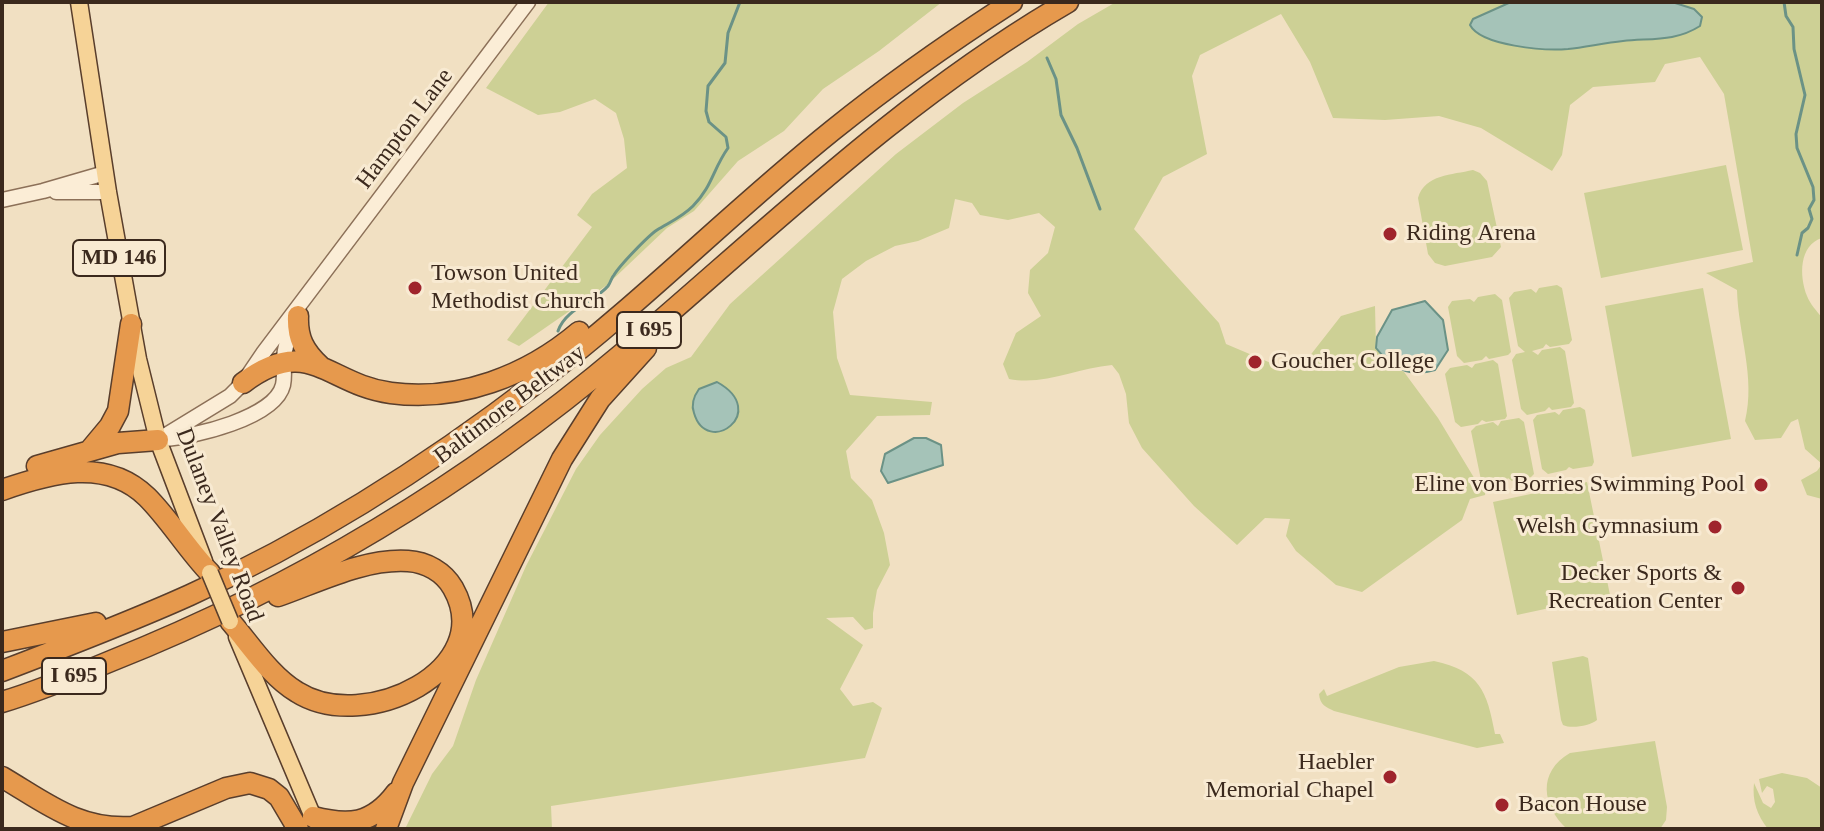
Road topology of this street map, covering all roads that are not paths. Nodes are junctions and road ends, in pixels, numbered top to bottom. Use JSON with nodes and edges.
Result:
{"nodes":[{"id":1,"x":79,"y":2,"type":"edge"},
{"id":2,"x":528,"y":2,"type":"edge"},
{"id":3,"x":1012,"y":2,"type":"edge"},
{"id":4,"x":1068,"y":2,"type":"edge"},
{"id":5,"x":832,"y":131,"type":"junction"},
{"id":6,"x":105,"y":173,"type":"junction"},
{"id":7,"x":43,"y":191,"type":"junction"},
{"id":8,"x":108,"y":192,"type":"junction"},
{"id":9,"x":2,"y":200,"type":"edge"},
{"id":10,"x":746,"y":245,"type":"junction"},
{"id":11,"x":317,"y":283,"type":"junction"},
{"id":12,"x":298,"y":316,"type":"junction"},
{"id":13,"x":131,"y":324,"type":"junction"},
{"id":14,"x":283,"y":361,"type":"junction"},
{"id":15,"x":320,"y":366,"type":"junction"},
{"id":16,"x":243,"y":383,"type":"junction"},
{"id":17,"x":158,"y":440,"type":"junction"},
{"id":18,"x":89,"y":450,"type":"junction"},
{"id":19,"x":2,"y":476,"type":"edge"},
{"id":20,"x":2,"y":490,"type":"edge"},
{"id":21,"x":190,"y":543,"type":"junction"},
{"id":22,"x":210,"y":573,"type":"joint"},
{"id":23,"x":192,"y":594,"type":"junction"},
{"id":24,"x":205,"y":621,"type":"junction"},
{"id":25,"x":230,"y":621,"type":"joint"},
{"id":26,"x":2,"y":642,"type":"edge"},
{"id":27,"x":252,"y":655,"type":"junction"},
{"id":28,"x":2,"y":671,"type":"edge"},
{"id":29,"x":2,"y":702,"type":"edge"},
{"id":30,"x":2,"y":777,"type":"edge"},
{"id":31,"x":403,"y":783,"type":"junction"},
{"id":32,"x":312,"y":826,"type":"edge"},
{"id":33,"x":386,"y":829,"type":"edge"}],
"edges":[{"from":1,"to":6,"type":"main road","name":"Dulaney Valley Road","number":"MD 146"},
{"from":2,"to":11,"type":"street","name":"Hampton Lane"},
{"from":3,"to":5,"type":"highway","name":"Baltimore Beltway","number":"I 695"},
{"from":4,"to":10,"type":"highway","name":"Baltimore Beltway","number":"I 695"},
{"from":5,"to":15,"type":"highway"},
{"from":5,"to":23,"type":"highway","name":"Baltimore Beltway","number":"I 695"},
{"from":6,"to":7,"type":"street"},
{"from":6,"to":8,"type":"main road","name":"Dulaney Valley Road","number":"MD 146"},
{"from":7,"to":8,"type":"street"},
{"from":7,"to":9,"type":"street"},
{"from":8,"to":13,"type":"main road","name":"Dulaney Valley Road","number":"MD 146"},
{"from":10,"to":24,"type":"highway","name":"Baltimore Beltway","number":"I 695"},
{"from":10,"to":31,"type":"highway"},
{"from":11,"to":12,"type":"street","name":"Hampton Lane"},
{"from":11,"to":16,"type":"street","name":"Hampton Lane"},
{"from":12,"to":14,"type":"street","name":"Hampton Lane"},
{"from":12,"to":15,"type":"highway"},
{"from":13,"to":17,"type":"main road","name":"Dulaney Valley Road","number":"MD 146"},
{"from":13,"to":18,"type":"highway"},
{"from":14,"to":15,"type":"highway"},
{"from":14,"to":16,"type":"highway"},
{"from":14,"to":17,"type":"street","name":"Hampton Lane"},
{"from":16,"to":17,"type":"street","name":"Hampton Lane"},
{"from":17,"to":18,"type":"highway"},
{"from":17,"to":21,"type":"main road","name":"Dulaney Valley Road","number":"MD 146"},
{"from":18,"to":19,"type":"highway"},
{"from":20,"to":21,"type":"highway"},
{"from":21,"to":22,"type":"highway"},
{"from":22,"to":25,"type":"main road","name":"Dulaney Valley Road","bridge":true},
{"from":23,"to":26,"type":"highway"},
{"from":23,"to":28,"type":"highway","name":"Baltimore Beltway","number":"I 695"},
{"from":24,"to":27,"type":"highway"},
{"from":24,"to":29,"type":"highway","name":"Baltimore Beltway","number":"I 695"},
{"from":25,"to":27,"type":"highway"},
{"from":27,"to":32,"type":"main road","name":"Dulaney Valley Road"},
{"from":30,"to":32,"type":"highway"},
{"from":31,"to":32,"type":"highway"},
{"from":31,"to":33,"type":"highway"}]}
